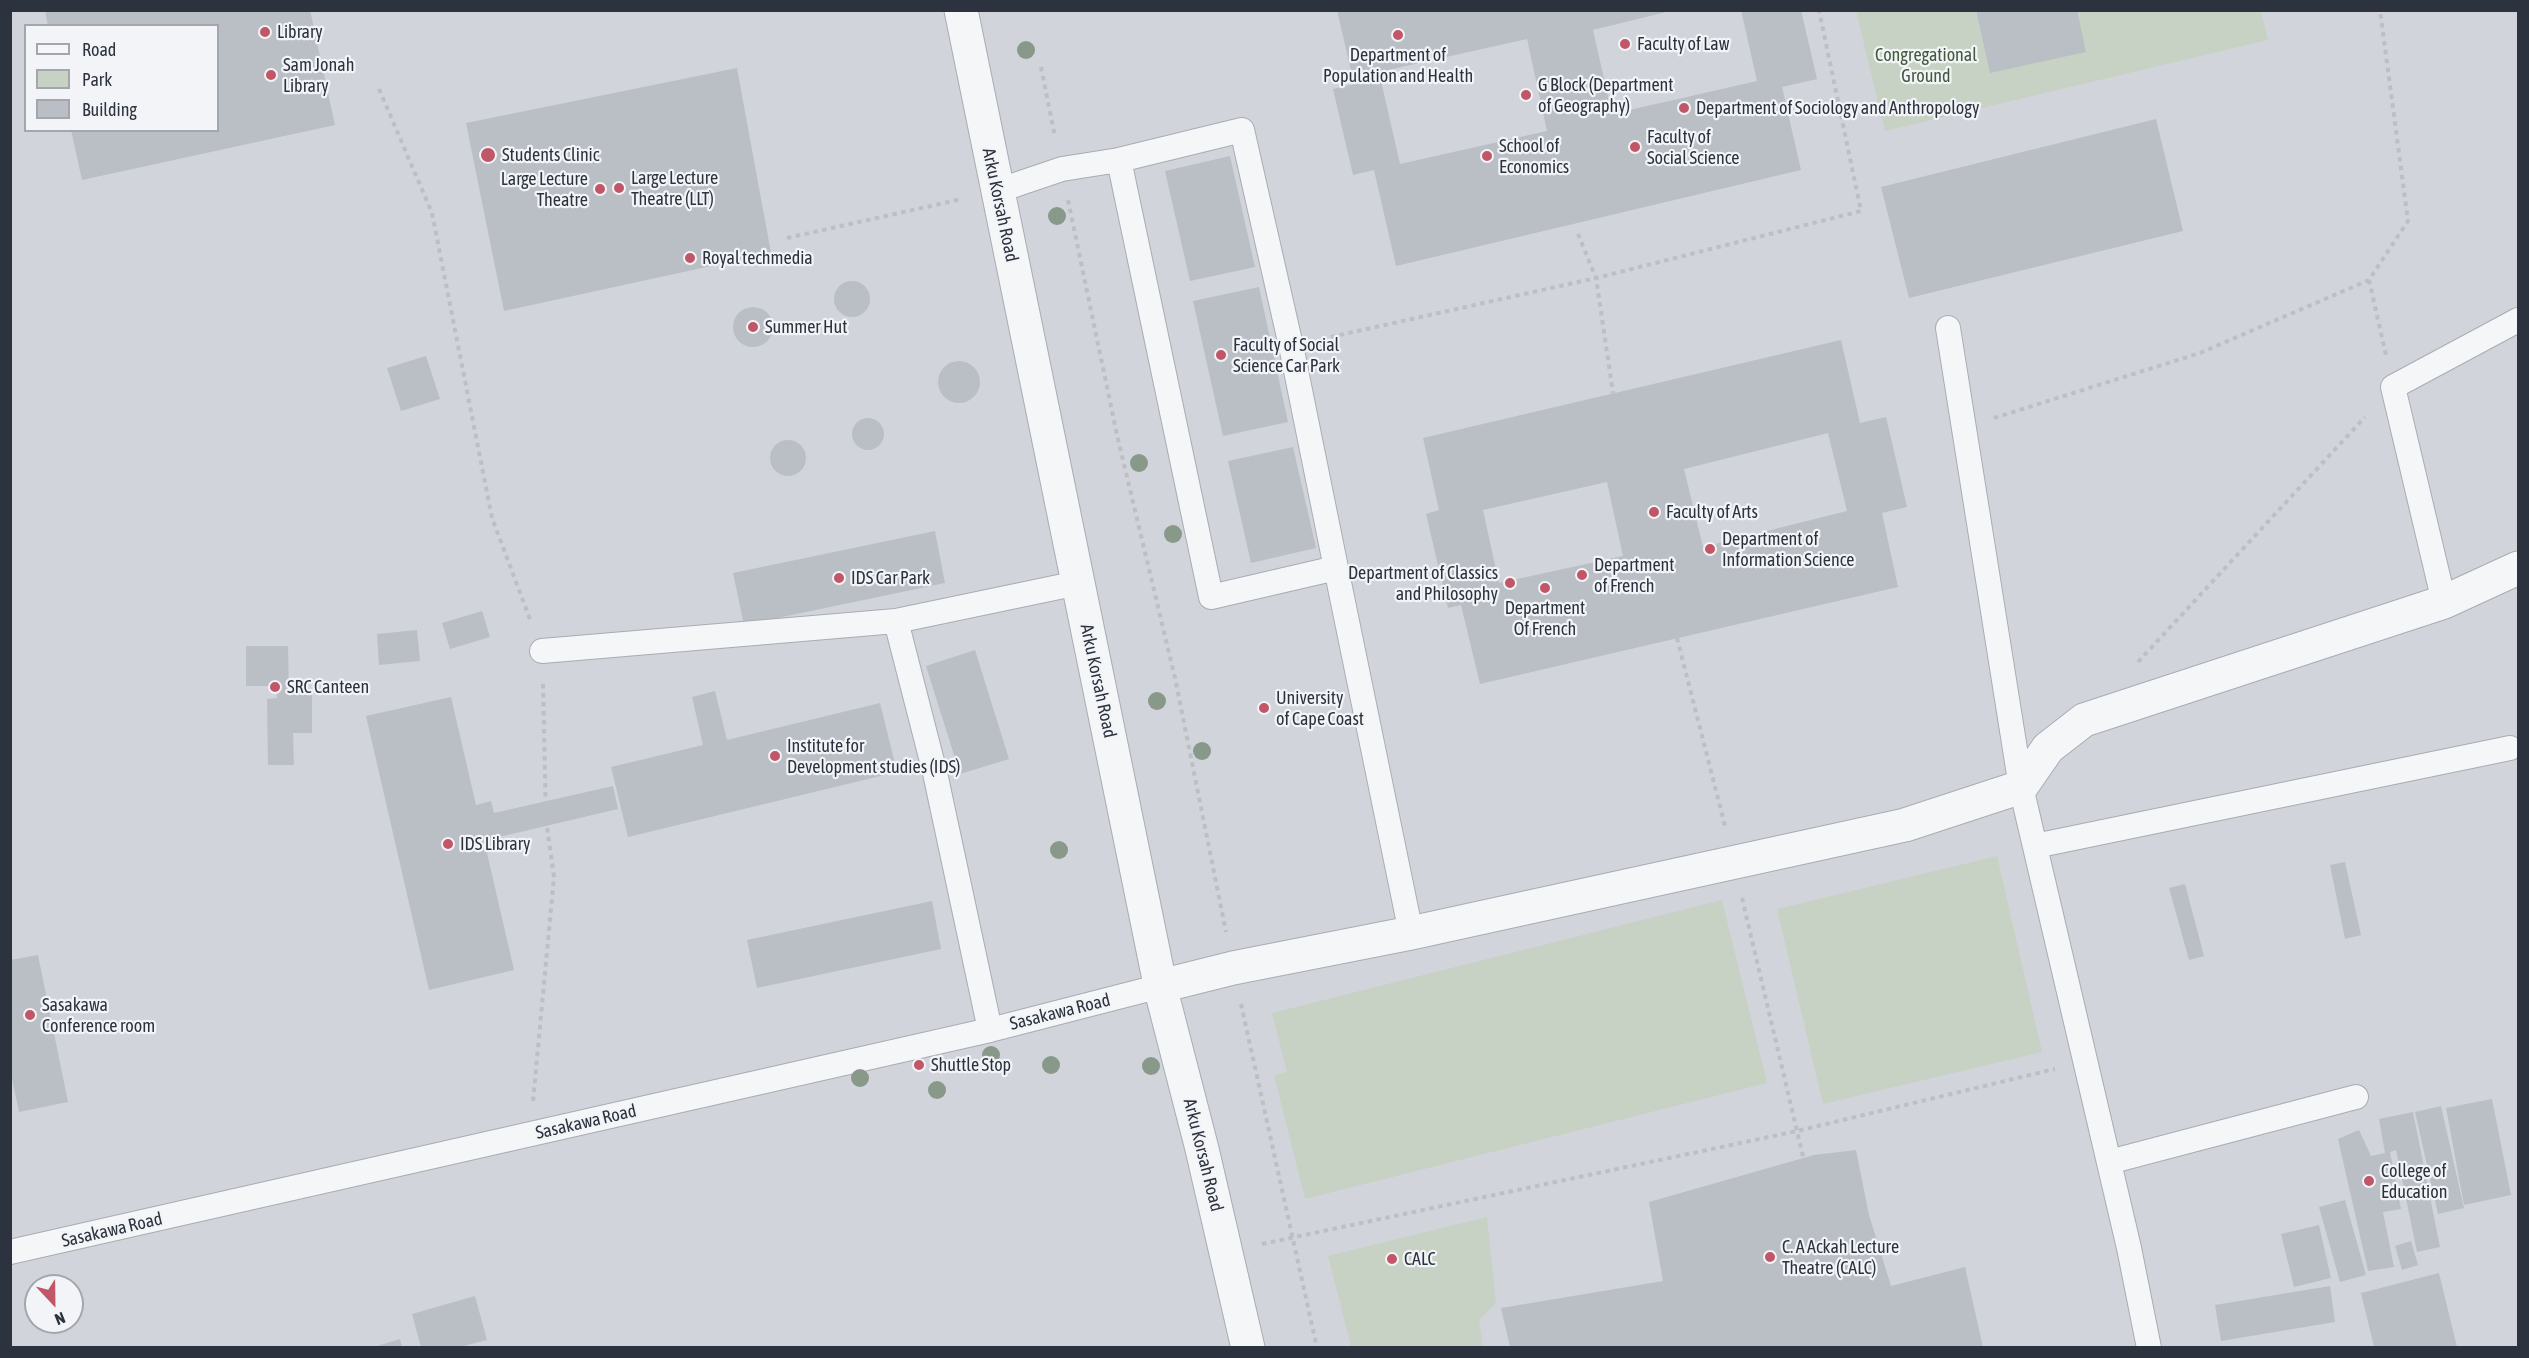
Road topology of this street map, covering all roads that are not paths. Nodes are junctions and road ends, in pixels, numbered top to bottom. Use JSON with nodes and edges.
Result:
{"nodes":[{"id":1,"x":961,"y":10,"type":"edge"},
{"id":2,"x":1119,"y":160,"type":"junction"},
{"id":3,"x":997,"y":191,"type":"junction"},
{"id":4,"x":2518,"y":320,"type":"edge"},
{"id":5,"x":1948,"y":328,"type":"dead end"},
{"id":6,"x":1336,"y":568,"type":"junction"},
{"id":7,"x":2518,"y":568,"type":"edge"},
{"id":8,"x":1078,"y":583,"type":"junction"},
{"id":9,"x":2444,"y":602,"type":"junction"},
{"id":10,"x":896,"y":621,"type":"junction"},
{"id":11,"x":542,"y":651,"type":"road end"},
{"id":12,"x":2510,"y":748,"type":"dead end"},
{"id":13,"x":2021,"y":787,"type":"junction"},
{"id":14,"x":2035,"y":846,"type":"junction"},
{"id":15,"x":1411,"y":933,"type":"junction"},
{"id":16,"x":1161,"y":986,"type":"junction"},
{"id":17,"x":990,"y":1030,"type":"junction"},
{"id":18,"x":2356,"y":1097,"type":"dead end"},
{"id":19,"x":2109,"y":1162,"type":"junction"},
{"id":20,"x":10,"y":1252,"type":"edge"},
{"id":21,"x":1248,"y":1347,"type":"edge"},
{"id":22,"x":2149,"y":1347,"type":"edge"}],
"edges":[{"from":1,"to":3,"type":"street","name":"Arku Korsah Road"},
{"from":2,"to":3,"type":"lane"},
{"from":2,"to":6,"type":"lane"},
{"from":2,"to":6,"type":"lane"},
{"from":3,"to":8,"type":"street","name":"Arku Korsah Road"},
{"from":4,"to":9,"type":"lane"},
{"from":5,"to":13,"type":"lane"},
{"from":6,"to":15,"type":"lane"},
{"from":7,"to":9,"type":"street"},
{"from":8,"to":10,"type":"lane"},
{"from":8,"to":16,"type":"street","name":"Arku Korsah Road"},
{"from":9,"to":13,"type":"street"},
{"from":10,"to":11,"type":"lane"},
{"from":10,"to":17,"type":"lane"},
{"from":12,"to":14,"type":"lane"},
{"from":13,"to":14,"type":"lane"},
{"from":13,"to":15,"type":"street"},
{"from":14,"to":19,"type":"lane"},
{"from":15,"to":16,"type":"street"},
{"from":16,"to":17,"type":"lane","name":"Sasakawa Road"},
{"from":16,"to":21,"type":"street","name":"Arku Korsah Road"},
{"from":17,"to":20,"type":"lane","name":"Sasakawa Road"},
{"from":18,"to":19,"type":"lane"},
{"from":19,"to":22,"type":"lane"}]}
